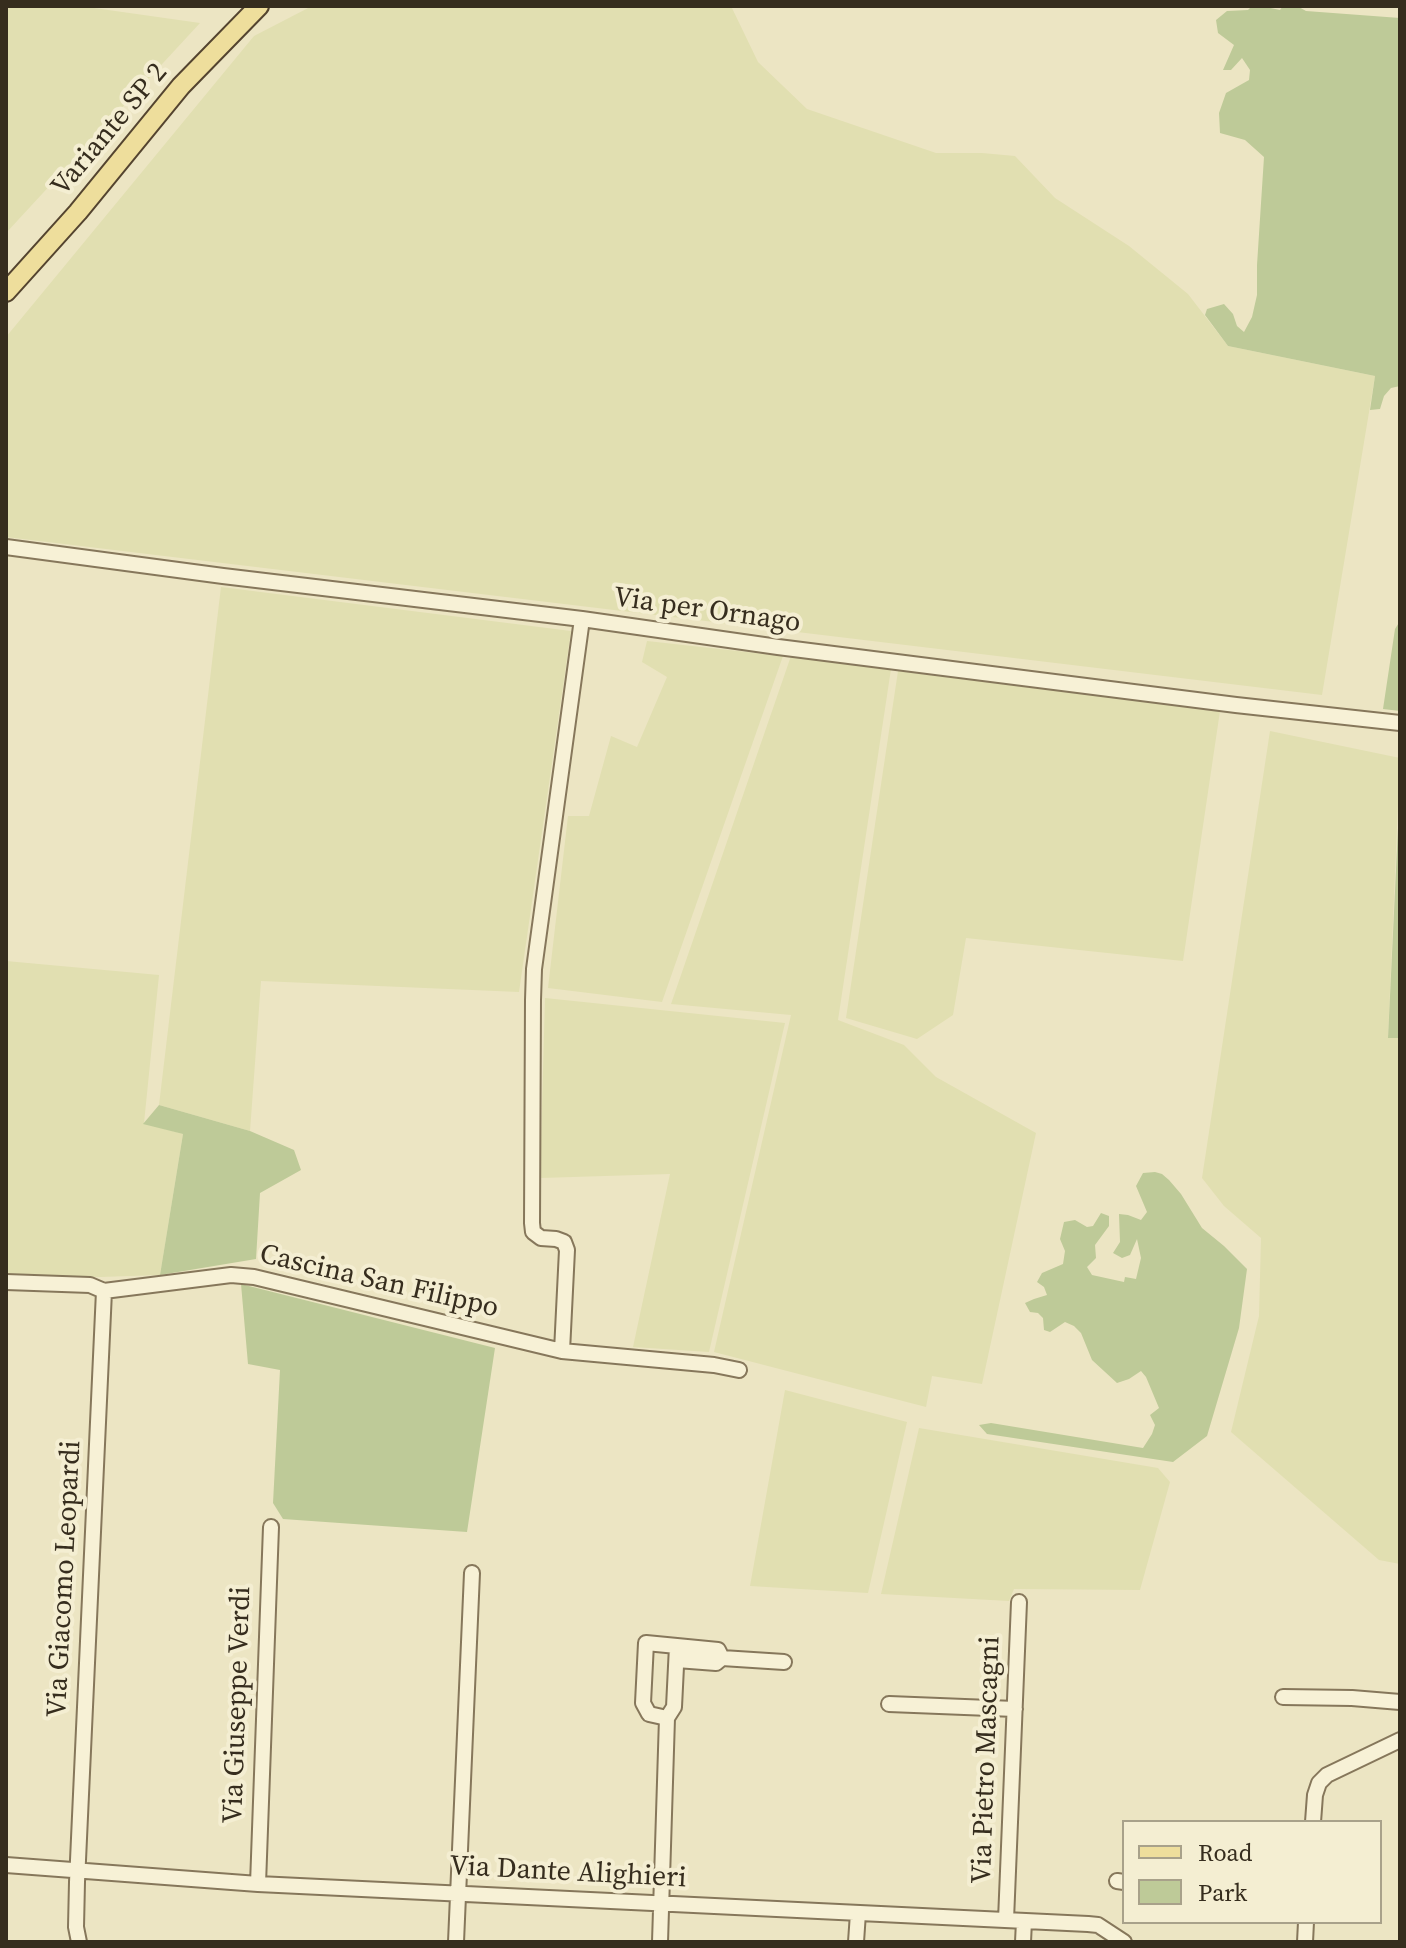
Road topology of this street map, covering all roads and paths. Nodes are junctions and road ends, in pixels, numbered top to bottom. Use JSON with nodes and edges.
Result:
{"nodes":[{"id":1,"x":259,"y":6,"type":"edge"},
{"id":2,"x":6,"y":292,"type":"edge"},
{"id":3,"x":6,"y":547,"type":"edge"},
{"id":4,"x":582,"y":619,"type":"junction"},
{"id":5,"x":1400,"y":723,"type":"edge"},
{"id":6,"x":6,"y":1282,"type":"edge"},
{"id":7,"x":104,"y":1291,"type":"junction"},
{"id":8,"x":562,"y":1351,"type":"junction"},
{"id":9,"x":739,"y":1370,"type":"dead end"},
{"id":10,"x":271,"y":1527,"type":"dead end"},
{"id":11,"x":472,"y":1573,"type":"dead end"},
{"id":12,"x":1019,"y":1602,"type":"dead end"},
{"id":13,"x":677,"y":1653,"type":"junction"},
{"id":14,"x":784,"y":1662,"type":"dead end"},
{"id":15,"x":1283,"y":1697,"type":"dead end"},
{"id":16,"x":1400,"y":1702,"type":"edge"},
{"id":17,"x":889,"y":1704,"type":"dead end"},
{"id":18,"x":1015,"y":1709,"type":"junction"},
{"id":19,"x":667,"y":1718,"type":"junction"},
{"id":20,"x":1400,"y":1740,"type":"edge"},
{"id":21,"x":1313,"y":1820,"type":"edge"},
{"id":22,"x":6,"y":1865,"type":"edge"},
{"id":23,"x":78,"y":1871,"type":"junction"},
{"id":24,"x":258,"y":1884,"type":"junction"},
{"id":25,"x":458,"y":1894,"type":"junction"},
{"id":26,"x":661,"y":1904,"type":"junction"},
{"id":27,"x":858,"y":1913,"type":"junction"},
{"id":28,"x":1006,"y":1920,"type":"junction"},
{"id":29,"x":1024,"y":1921,"type":"junction"},
{"id":30,"x":79,"y":1942,"type":"edge"},
{"id":31,"x":456,"y":1942,"type":"edge"},
{"id":32,"x":660,"y":1942,"type":"edge"},
{"id":33,"x":856,"y":1942,"type":"edge"},
{"id":34,"x":1023,"y":1942,"type":"edge"},
{"id":35,"x":1124,"y":1942,"type":"edge"}],
"edges":[{"from":1,"to":2,"type":"main road","name":"Variante SP 2"},
{"from":3,"to":4,"type":"street","name":"Via per Ornago"},
{"from":4,"to":5,"type":"street","name":"Via per Ornago"},
{"from":4,"to":8,"type":"street"},
{"from":6,"to":7,"type":"street","name":"Cascina San Filippo"},
{"from":7,"to":8,"type":"street","name":"Cascina San Filippo"},
{"from":7,"to":23,"type":"street","name":"Via Giacomo Leopardi"},
{"from":8,"to":9,"type":"street","name":"Cascina San Filippo"},
{"from":10,"to":24,"type":"street","name":"Via Giuseppe Verdi"},
{"from":11,"to":25,"type":"street"},
{"from":12,"to":18,"type":"street","name":"Via Pietro Mascagni"},
{"from":13,"to":14,"type":"street"},
{"from":13,"to":19,"type":"street"},
{"from":13,"to":19,"type":"street"},
{"from":15,"to":16,"type":"street"},
{"from":17,"to":18,"type":"street"},
{"from":18,"to":28,"type":"street","name":"Via Pietro Mascagni"},
{"from":19,"to":26,"type":"street"},
{"from":20,"to":21,"type":"street"},
{"from":22,"to":23,"type":"street","name":"Via Dante Alighieri"},
{"from":23,"to":24,"type":"street","name":"Via Dante Alighieri"},
{"from":23,"to":30,"type":"street","name":"Via Giacomo Leopardi"},
{"from":24,"to":25,"type":"street","name":"Via Dante Alighieri"},
{"from":25,"to":26,"type":"street","name":"Via Dante Alighieri"},
{"from":25,"to":31,"type":"street"},
{"from":26,"to":27,"type":"street","name":"Via Dante Alighieri"},
{"from":26,"to":32,"type":"street"},
{"from":27,"to":28,"type":"street","name":"Via Dante Alighieri"},
{"from":27,"to":33,"type":"street"},
{"from":28,"to":29,"type":"street","name":"Via Dante Alighieri"},
{"from":29,"to":34,"type":"street"},
{"from":29,"to":35,"type":"street","name":"Via Dante Alighieri"}]}
